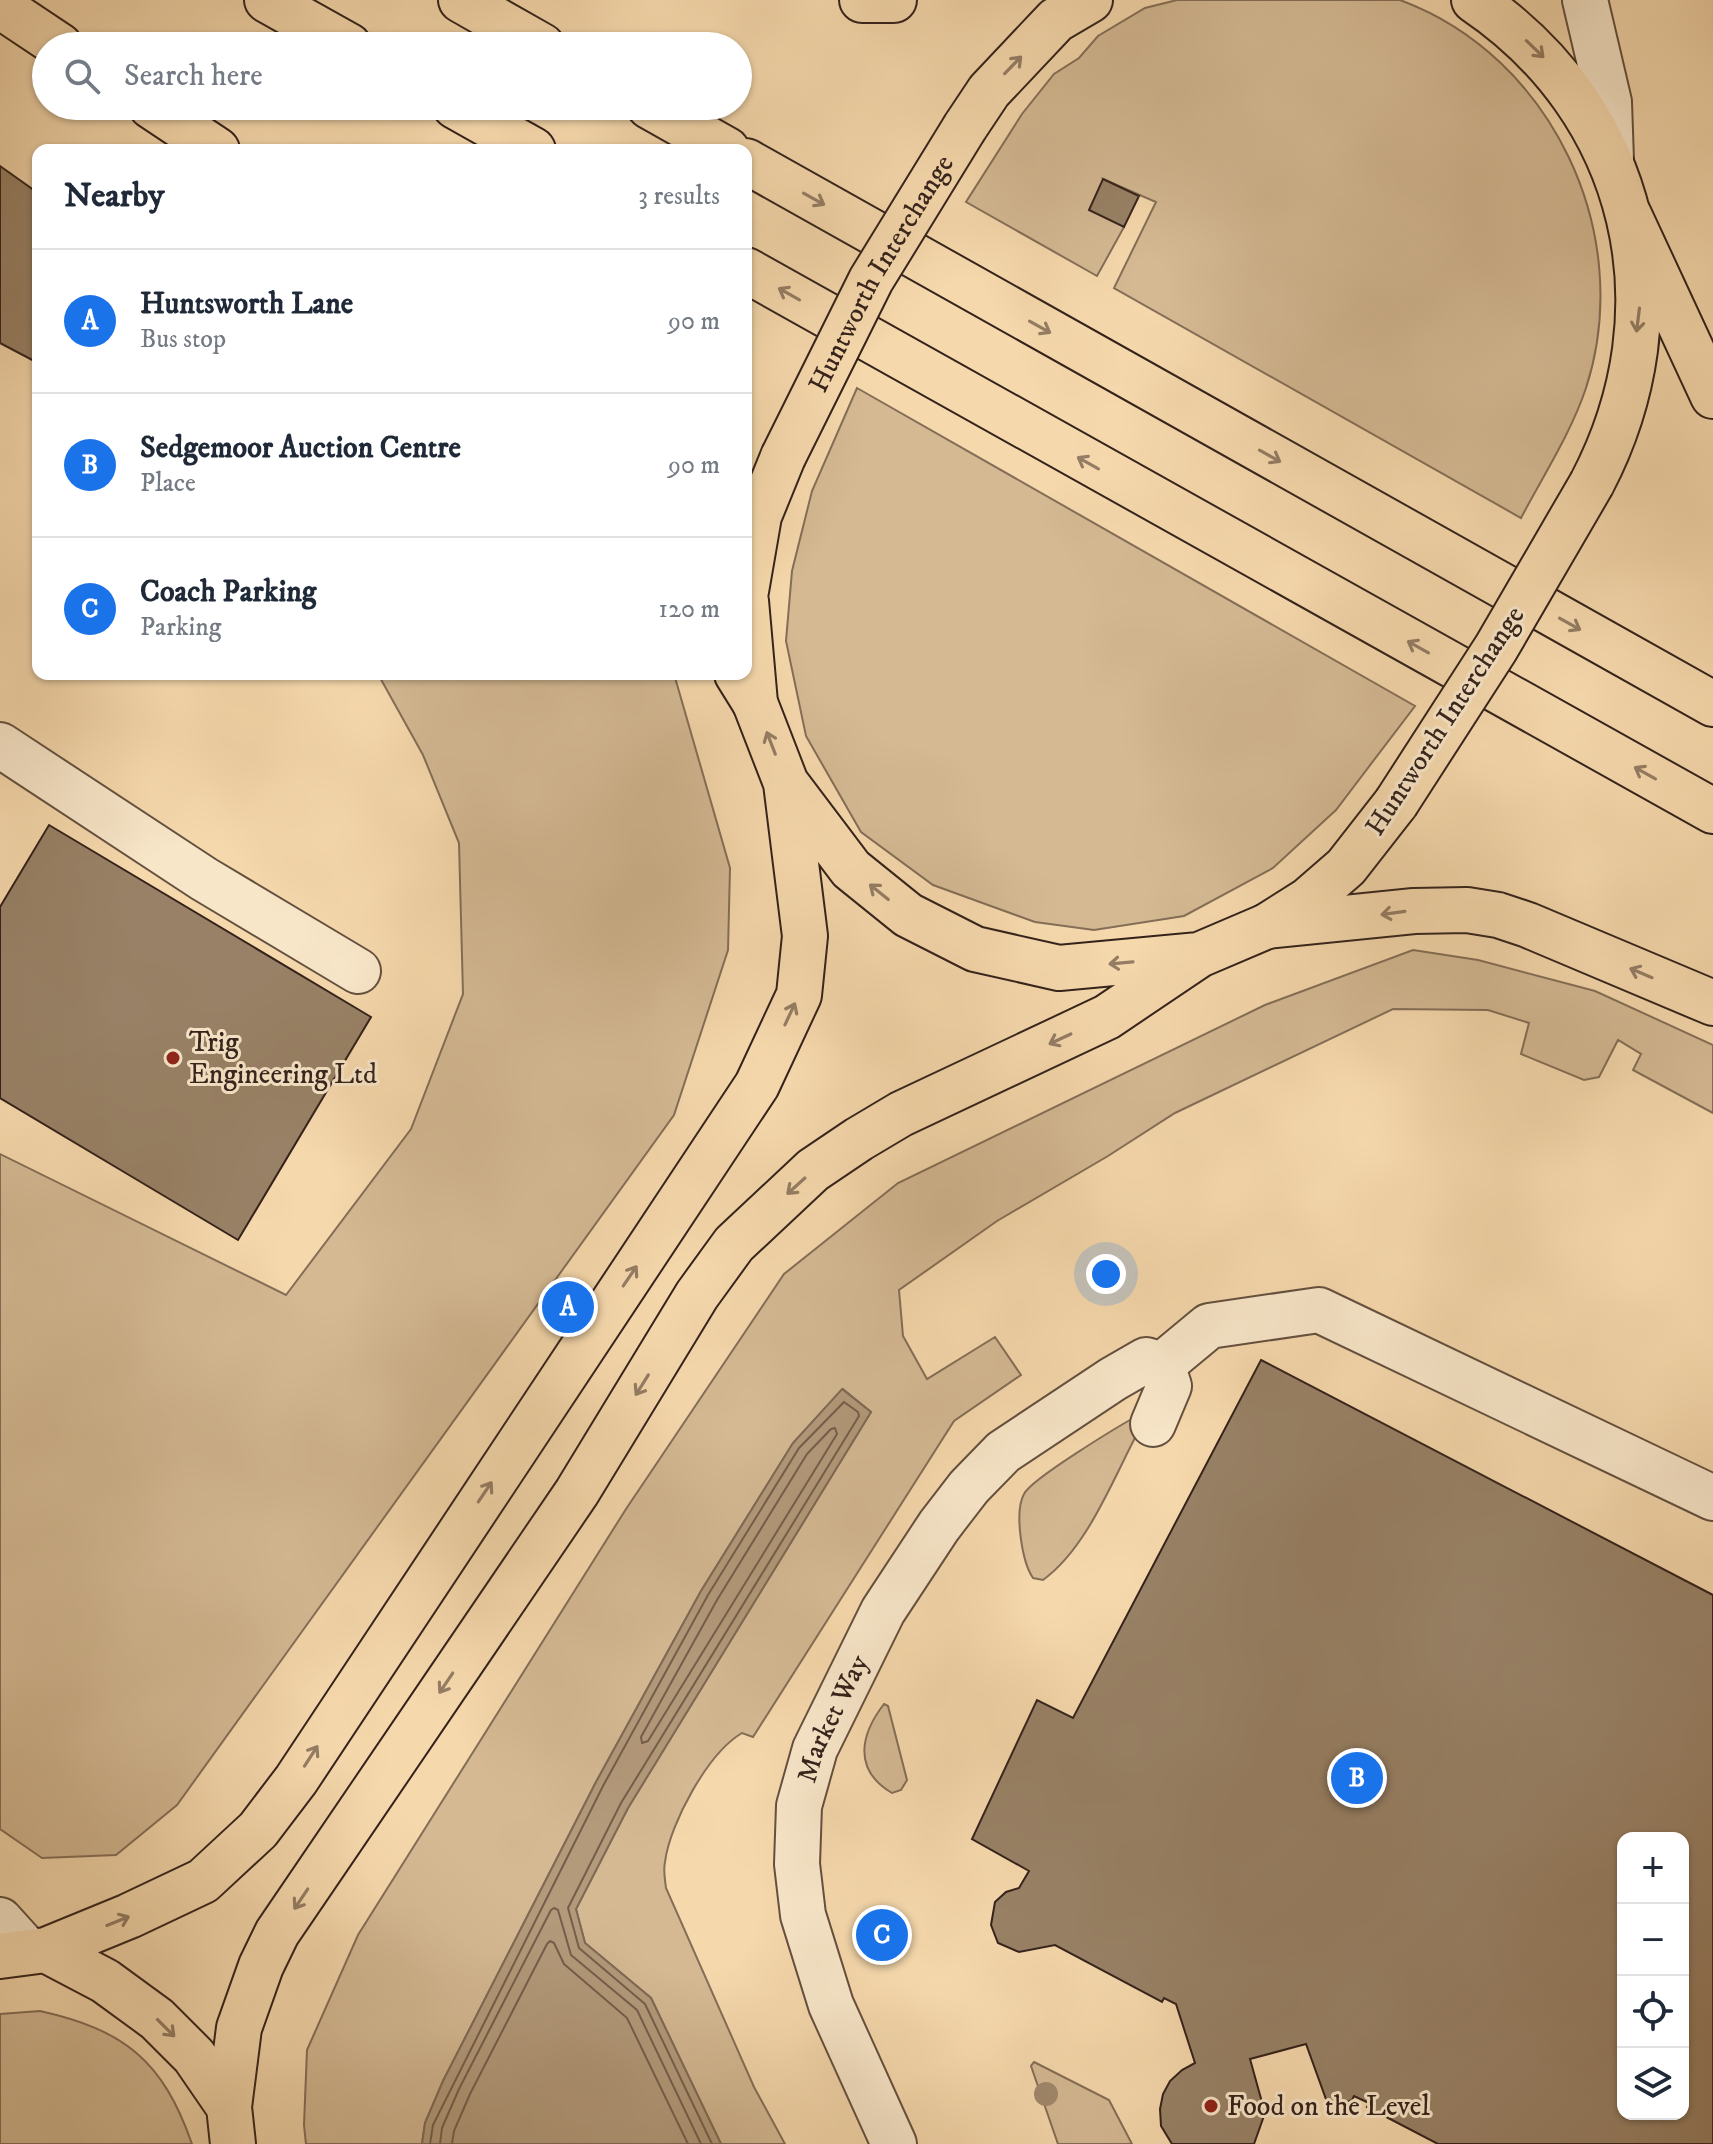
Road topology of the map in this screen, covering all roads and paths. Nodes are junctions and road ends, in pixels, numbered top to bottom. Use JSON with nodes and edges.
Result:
{"nodes":[{"id":1,"x":267,"y":0,"type":"edge"},
{"id":2,"x":461,"y":0,"type":"edge"},
{"id":3,"x":862,"y":0,"type":"edge"},
{"id":4,"x":894,"y":0,"type":"edge"},
{"id":5,"x":1090,"y":0,"type":"edge"},
{"id":6,"x":1474,"y":0,"type":"edge"},
{"id":7,"x":1585,"y":0,"type":"edge"},
{"id":8,"x":0,"y":6,"type":"edge"},
{"id":9,"x":39,"y":32,"type":"edge"},
{"id":10,"x":324,"y":32,"type":"edge"},
{"id":11,"x":517,"y":32,"type":"edge"},
{"id":12,"x":172,"y":120,"type":"edge"},
{"id":13,"x":480,"y":120,"type":"edge"},
{"id":14,"x":674,"y":120,"type":"edge"},
{"id":15,"x":208,"y":144,"type":"edge"},
{"id":16,"x":522,"y":144,"type":"edge"},
{"id":17,"x":716,"y":144,"type":"edge"},
{"id":18,"x":1611,"y":160,"type":"junction"},
{"id":19,"x":752,"y":164,"type":"edge"},
{"id":20,"x":1629,"y":215,"type":"junction"},
{"id":21,"x":752,"y":273,"type":"edge"},
{"id":22,"x":1713,"y":396,"type":"edge"},
{"id":23,"x":752,"y":556,"type":"edge"},
{"id":24,"x":746,"y":688,"type":"edge"},
{"id":25,"x":1713,"y":704,"type":"edge"},
{"id":26,"x":0,"y":745,"type":"edge"},
{"id":27,"x":786,"y":783,"type":"junction"},
{"id":28,"x":1713,"y":811,"type":"edge"},
{"id":29,"x":1267,"y":926,"type":"junction"},
{"id":30,"x":1199,"y":955,"type":"junction"},
{"id":31,"x":358,"y":971,"type":"dead end"},
{"id":32,"x":1713,"y":1003,"type":"edge"},
{"id":33,"x":1162,"y":1365,"type":"junction"},
{"id":34,"x":1153,"y":1424,"type":"dead end"},
{"id":35,"x":1713,"y":1498,"type":"edge"},
{"id":36,"x":19,"y":1944,"type":"edge"},
{"id":37,"x":231,"y":2125,"type":"edge"},
{"id":38,"x":894,"y":2144,"type":"edge"}],
"edges":[{"from":1,"to":10,"type":"main road"},
{"from":2,"to":11,"type":"main road"},
{"from":3,"to":4,"type":"main road"},
{"from":23,"to":5,"type":"main road","name":"Huntworth Interchange","one_way":true,"bridge":true},
{"from":6,"to":18,"type":"main road","name":"Huntworth Interchange","one_way":true},
{"from":7,"to":18,"type":"street"},
{"from":8,"to":9,"type":"main road"},
{"from":12,"to":15,"type":"main road"},
{"from":13,"to":16,"type":"main road"},
{"from":14,"to":17,"type":"main road"},
{"from":18,"to":20,"type":"main road","name":"Huntworth Interchange"},
{"from":19,"to":25,"type":"main road","one_way":true},
{"from":20,"to":22,"type":"main road"},
{"from":20,"to":29,"type":"main road","name":"Huntworth Interchange","one_way":true,"bridge":true},
{"from":28,"to":21,"type":"main road","one_way":true},
{"from":27,"to":24,"type":"main road","name":"Huntworth Interchange","one_way":true},
{"from":26,"to":31,"type":"street"},
{"from":30,"to":27,"type":"main road","name":"Huntworth Interchange","one_way":true},
{"from":36,"to":27,"type":"main road","one_way":true},
{"from":29,"to":30,"type":"main road","name":"Huntworth Interchange"},
{"from":32,"to":29,"type":"main road","one_way":true},
{"from":30,"to":37,"type":"main road","one_way":true},
{"from":33,"to":34,"type":"street"},
{"from":33,"to":35,"type":"street"},
{"from":33,"to":38,"type":"street","name":"Market Way"},
{"from":36,"to":37,"type":"main road","one_way":true}]}
